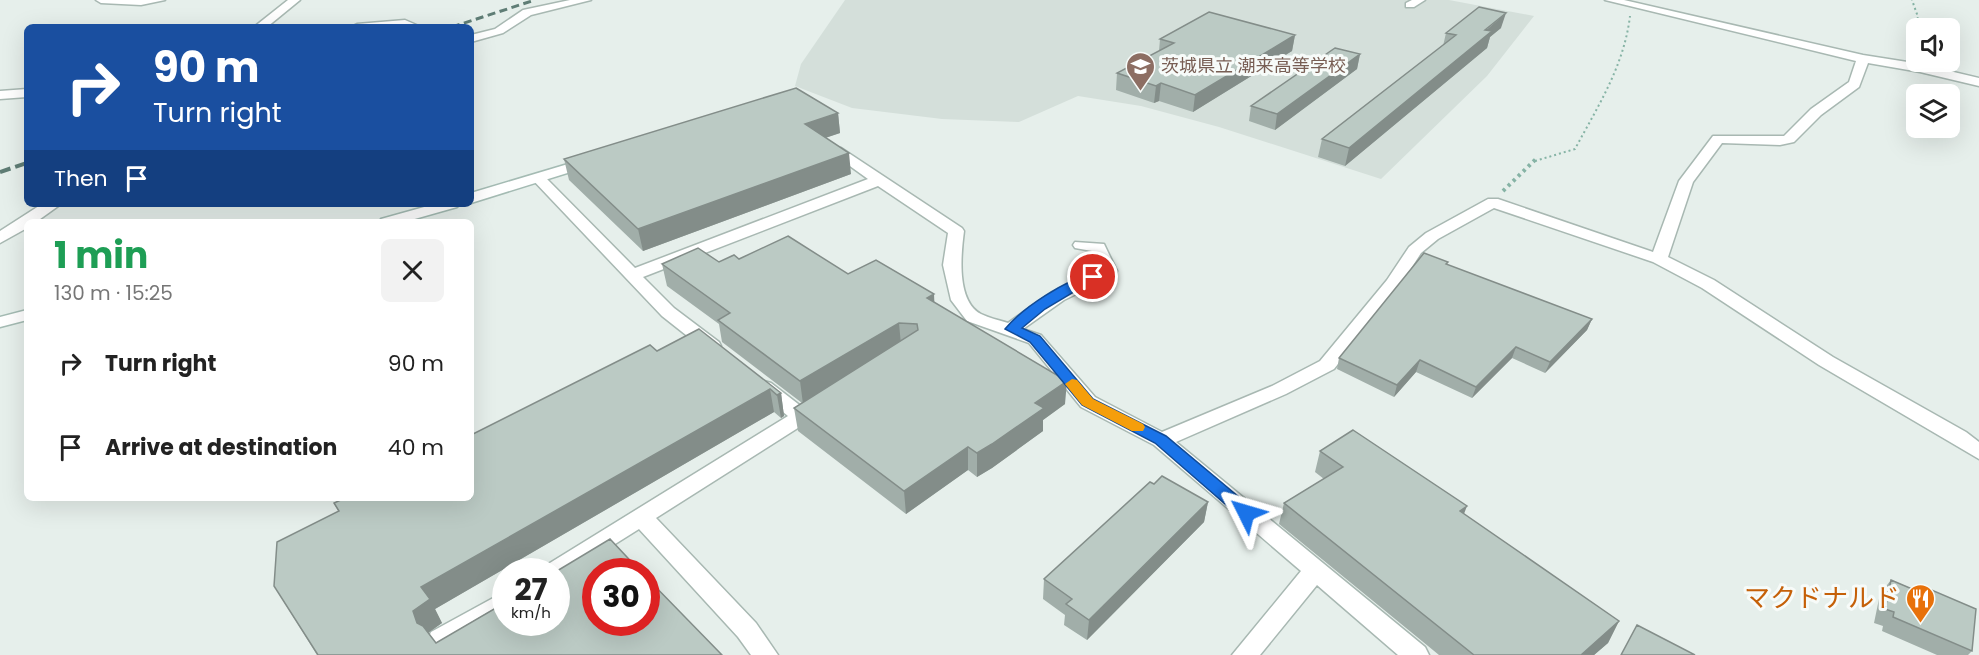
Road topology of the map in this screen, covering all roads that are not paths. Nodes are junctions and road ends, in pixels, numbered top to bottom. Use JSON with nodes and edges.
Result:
{"nodes":[{"id":1,"x":101,"y":0,"type":"edge"},
{"id":2,"x":160,"y":0,"type":"edge"},
{"id":3,"x":295,"y":0,"type":"edge"},
{"id":4,"x":586,"y":0,"type":"edge"},
{"id":5,"x":1616,"y":1,"type":"edge"},
{"id":6,"x":264,"y":24,"type":"edge"},
{"id":7,"x":474,"y":38,"type":"edge"},
{"id":8,"x":1863,"y":59,"type":"junction"},
{"id":9,"x":1979,"y":82,"type":"edge"},
{"id":10,"x":24,"y":93,"type":"edge"},
{"id":11,"x":0,"y":95,"type":"edge"},
{"id":12,"x":836,"y":151,"type":"edge"},
{"id":13,"x":605,"y":156,"type":"edge"},
{"id":14,"x":538,"y":178,"type":"junction"},
{"id":15,"x":879,"y":180,"type":"junction"},
{"id":16,"x":474,"y":197,"type":"edge"},
{"id":17,"x":48,"y":207,"type":"edge"},
{"id":18,"x":441,"y":207,"type":"edge"},
{"id":19,"x":30,"y":219,"type":"edge"},
{"id":20,"x":398,"y":219,"type":"edge"},
{"id":21,"x":24,"y":223,"type":"edge"},
{"id":22,"x":0,"y":238,"type":"edge"},
{"id":23,"x":1081,"y":246,"type":"dead end"},
{"id":24,"x":1659,"y":259,"type":"junction"},
{"id":25,"x":632,"y":275,"type":"junction"},
{"id":26,"x":24,"y":316,"type":"edge"},
{"id":27,"x":0,"y":322,"type":"edge"},
{"id":28,"x":1012,"y":329,"type":"junction"},
{"id":29,"x":725,"y":357,"type":"edge"},
{"id":30,"x":753,"y":379,"type":"edge"},
{"id":31,"x":830,"y":398,"type":"edge"},
{"id":32,"x":801,"y":416,"type":"junction"},
{"id":33,"x":1161,"y":440,"type":"junction"},
{"id":34,"x":1979,"y":452,"type":"edge"},
{"id":35,"x":642,"y":518,"type":"junction"},
{"id":36,"x":570,"y":562,"type":"edge"},
{"id":37,"x":1315,"y":571,"type":"junction"},
{"id":38,"x":492,"y":608,"type":"edge"},
{"id":39,"x":440,"y":639,"type":"edge"},
{"id":40,"x":765,"y":655,"type":"edge"},
{"id":41,"x":1245,"y":655,"type":"edge"},
{"id":42,"x":1416,"y":655,"type":"edge"}],
"edges":[{"from":1,"to":2,"type":"street"},
{"from":3,"to":6,"type":"street"},
{"from":4,"to":7,"type":"street"},
{"from":5,"to":8,"type":"street"},
{"from":8,"to":9,"type":"street"},
{"from":8,"to":24,"type":"street"},
{"from":10,"to":11,"type":"street"},
{"from":12,"to":15,"type":"street"},
{"from":13,"to":14,"type":"street"},
{"from":14,"to":16,"type":"street"},
{"from":14,"to":25,"type":"street"},
{"from":15,"to":25,"type":"street"},
{"from":15,"to":28,"type":"street"},
{"from":17,"to":19,"type":"street"},
{"from":18,"to":20,"type":"street"},
{"from":21,"to":22,"type":"street"},
{"from":23,"to":28,"type":"street"},
{"from":24,"to":33,"type":"street"},
{"from":24,"to":34,"type":"street"},
{"from":25,"to":29,"type":"street"},
{"from":26,"to":27,"type":"street"},
{"from":28,"to":33,"type":"street"},
{"from":30,"to":32,"type":"street"},
{"from":31,"to":32,"type":"street"},
{"from":32,"to":35,"type":"street"},
{"from":33,"to":37,"type":"street"},
{"from":35,"to":36,"type":"street"},
{"from":35,"to":40,"type":"street"},
{"from":37,"to":41,"type":"street"},
{"from":37,"to":42,"type":"street"},
{"from":38,"to":39,"type":"street"}]}
